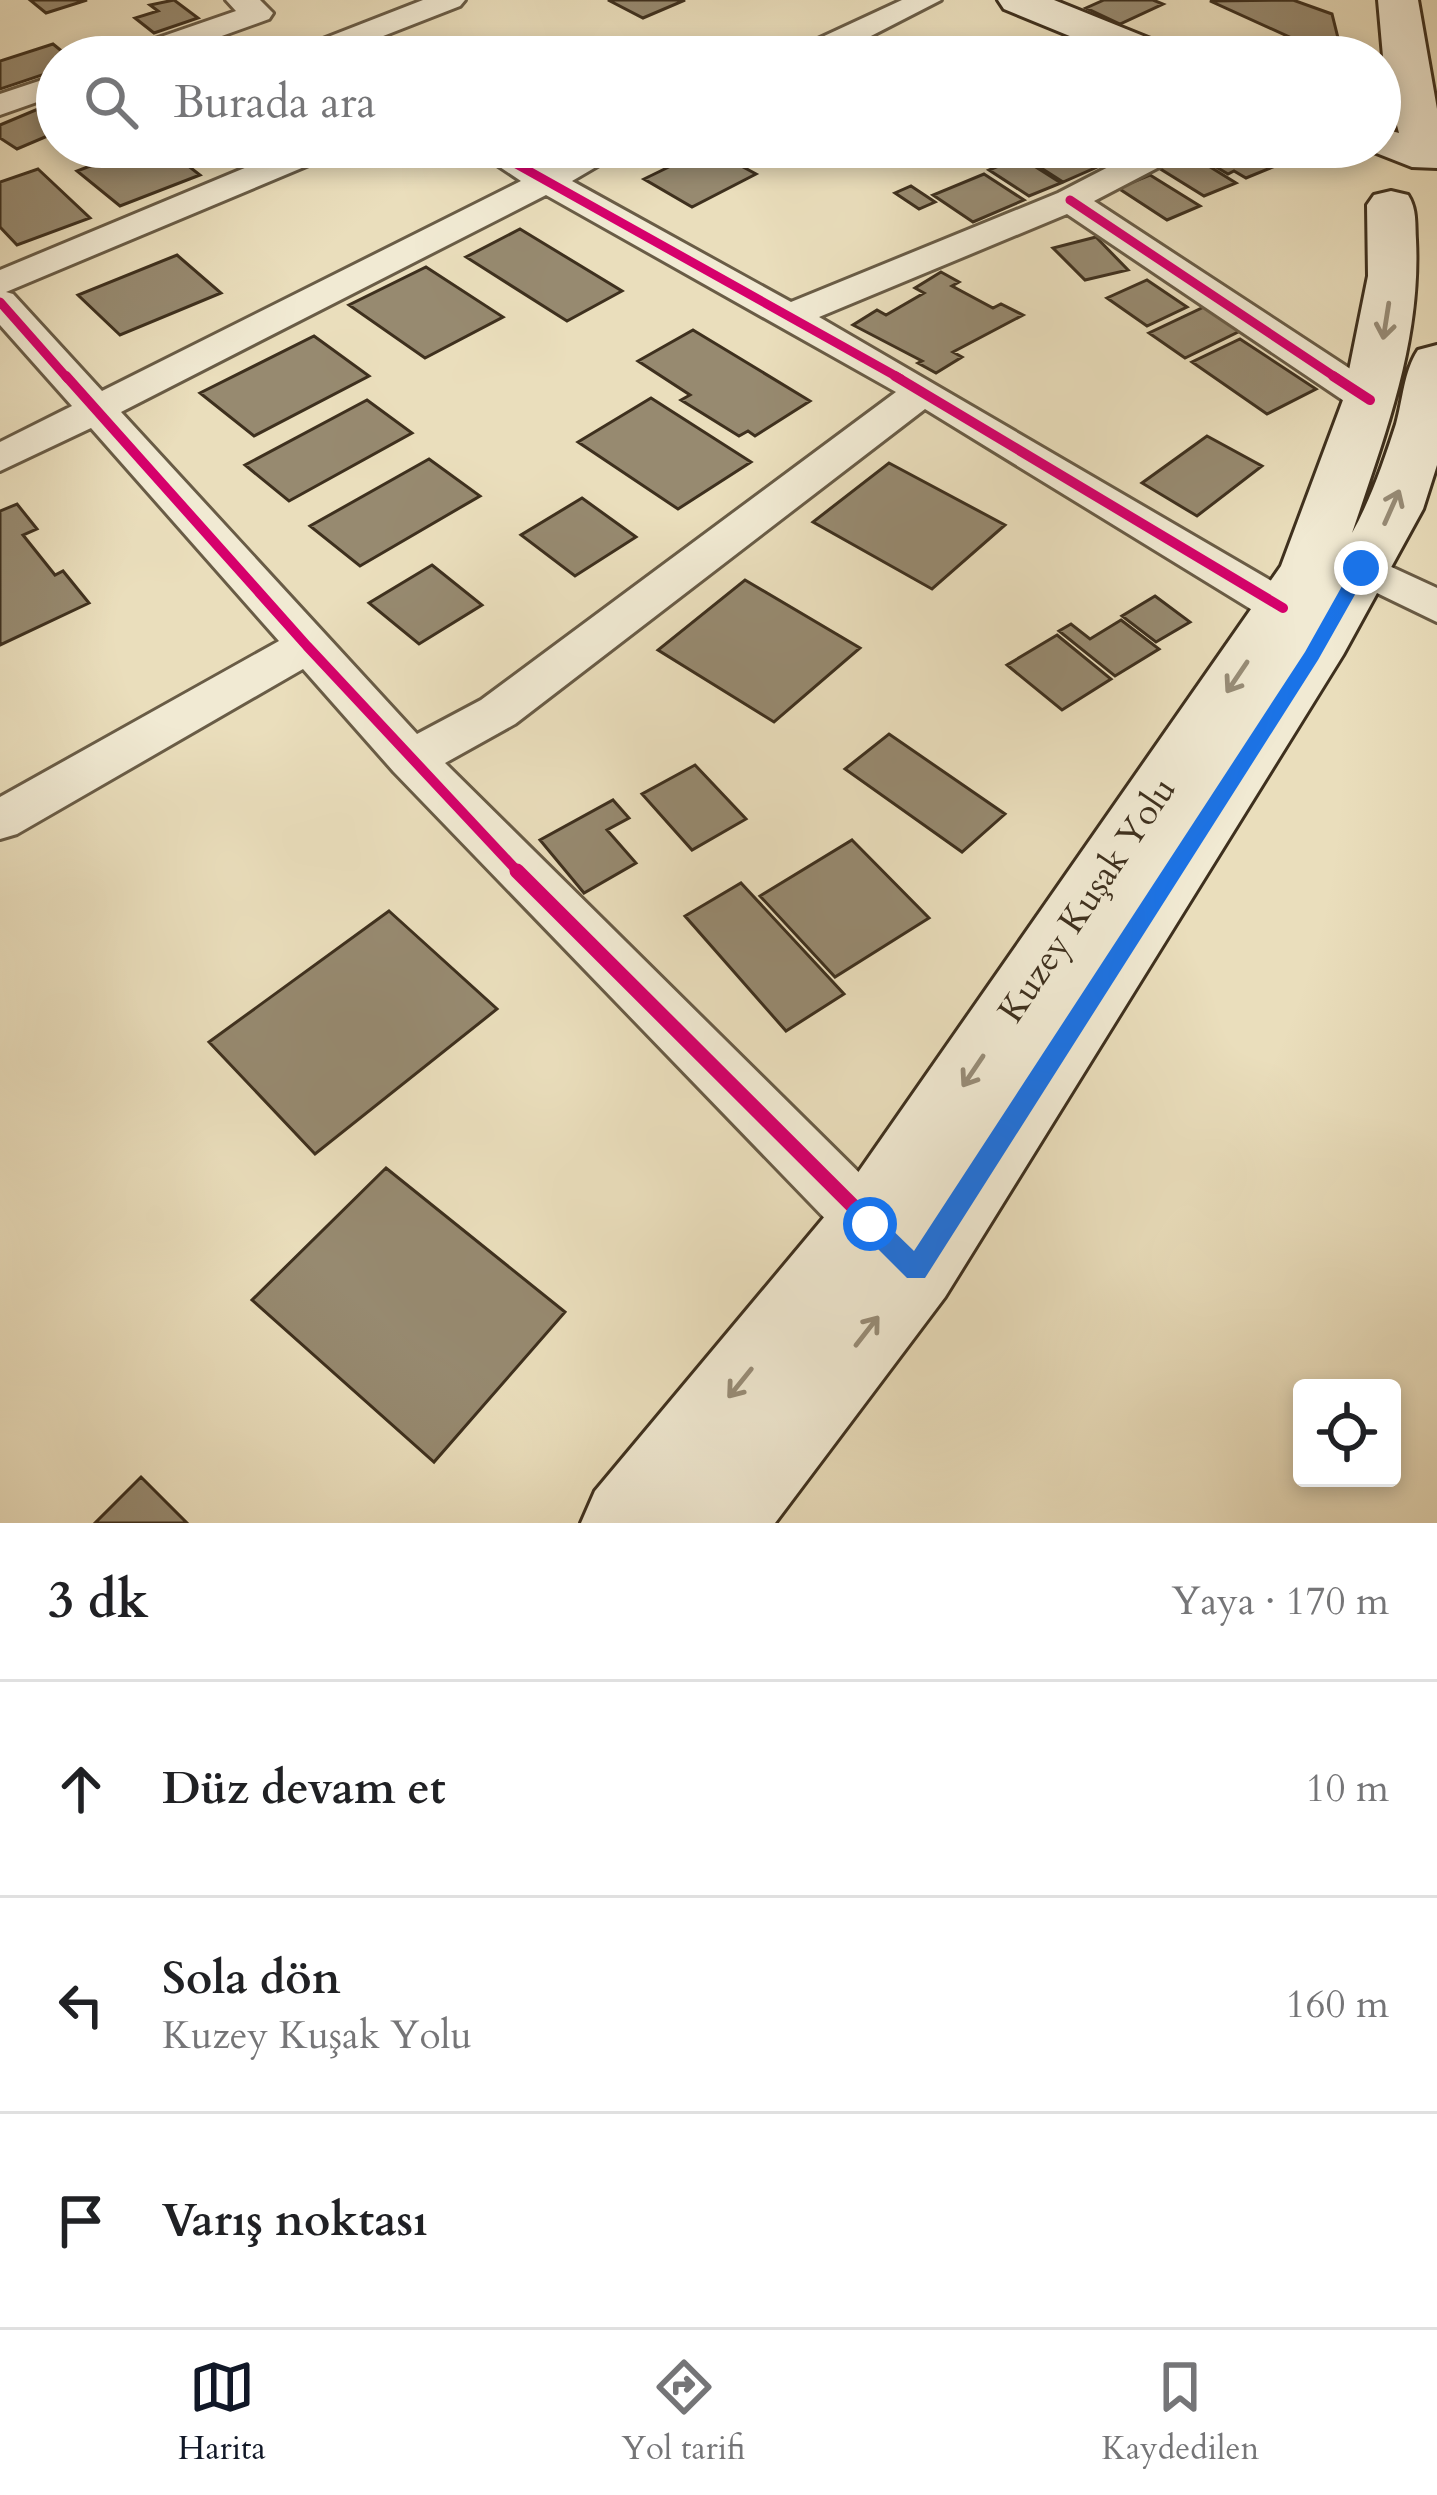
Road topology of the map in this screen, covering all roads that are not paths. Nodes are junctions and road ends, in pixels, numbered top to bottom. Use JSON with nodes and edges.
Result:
{"nodes":[{"id":1,"x":450,"y":0,"type":"edge"},
{"id":2,"x":926,"y":0,"type":"edge"},
{"id":3,"x":1018,"y":0,"type":"edge"},
{"id":4,"x":1398,"y":0,"type":"edge"},
{"id":5,"x":1426,"y":0,"type":"edge"},
{"id":6,"x":249,"y":6,"type":"edge"},
{"id":7,"x":181,"y":36,"type":"edge"},
{"id":8,"x":298,"y":36,"type":"edge"},
{"id":9,"x":368,"y":36,"type":"edge"},
{"id":10,"x":850,"y":36,"type":"edge"},
{"id":11,"x":1106,"y":36,"type":"edge"},
{"id":12,"x":1437,"y":68,"type":"edge"},
{"id":13,"x":36,"y":92,"type":"edge"},
{"id":14,"x":0,"y":105,"type":"edge"},
{"id":15,"x":1401,"y":135,"type":"edge"},
{"id":16,"x":272,"y":168,"type":"edge"},
{"id":17,"x":522,"y":168,"type":"edge"},
{"id":18,"x":569,"y":168,"type":"edge"},
{"id":19,"x":1132,"y":168,"type":"edge"},
{"id":20,"x":1398,"y":168,"type":"edge"},
{"id":21,"x":543,"y":180,"type":"junction"},
{"id":22,"x":1070,"y":200,"type":"junction"},
{"id":23,"x":0,"y":283,"type":"edge"},
{"id":24,"x":0,"y":302,"type":"edge"},
{"id":25,"x":785,"y":318,"type":"junction"},
{"id":26,"x":1437,"y":361,"type":"edge"},
{"id":27,"x":923,"y":391,"type":"junction"},
{"id":28,"x":1370,"y":400,"type":"junction"},
{"id":29,"x":98,"y":408,"type":"junction"},
{"id":30,"x":0,"y":458,"type":"edge"},
{"id":31,"x":1361,"y":568,"type":"junction"},
{"id":32,"x":1437,"y":607,"type":"edge"},
{"id":33,"x":1283,"y":608,"type":"junction"},
{"id":34,"x":308,"y":646,"type":"junction"},
{"id":35,"x":411,"y":759,"type":"junction"},
{"id":36,"x":0,"y":820,"type":"edge"},
{"id":37,"x":893,"y":1246,"type":"junction"},
{"id":38,"x":627,"y":1523,"type":"edge"},
{"id":39,"x":718,"y":1523,"type":"edge"}],
"edges":[{"from":1,"to":9,"type":"street"},
{"from":2,"to":10,"type":"street"},
{"from":3,"to":11,"type":"main road"},
{"from":4,"to":15,"type":"main road","name":"Kuzey Kuşak Yolu"},
{"from":5,"to":12,"type":"main road"},
{"from":6,"to":7,"type":"street"},
{"from":6,"to":8,"type":"street"},
{"from":13,"to":14,"type":"street"},
{"from":16,"to":23,"type":"street"},
{"from":17,"to":21,"type":"street"},
{"from":18,"to":21,"type":"street"},
{"from":19,"to":22,"type":"street"},
{"from":20,"to":28,"type":"main road","name":"Kuzey Kuşak Yolu","one_way":true},
{"from":21,"to":25,"type":"street"},
{"from":21,"to":29,"type":"street"},
{"from":22,"to":25,"type":"street"},
{"from":22,"to":28,"type":"street"},
{"from":24,"to":29,"type":"street"},
{"from":25,"to":27,"type":"street"},
{"from":31,"to":26,"type":"main road","name":"Kuzey Kuşak Yolu","one_way":true},
{"from":27,"to":33,"type":"street"},
{"from":27,"to":35,"type":"street"},
{"from":28,"to":33,"type":"main road","name":"Kuzey Kuşak Yolu"},
{"from":29,"to":30,"type":"street"},
{"from":29,"to":34,"type":"street"},
{"from":31,"to":32,"type":"street"},
{"from":31,"to":37,"type":"main road","name":"Kuzey Kuşak Yolu"},
{"from":33,"to":37,"type":"main road","name":"Kuzey Kuşak Yolu","one_way":true},
{"from":34,"to":35,"type":"street"},
{"from":34,"to":36,"type":"street"},
{"from":35,"to":37,"type":"street"},
{"from":37,"to":38,"type":"main road","name":"Kuzey Kuşak Yolu","one_way":true},
{"from":39,"to":37,"type":"main road","name":"Kuzey Kuşak Yolu","one_way":true}]}
